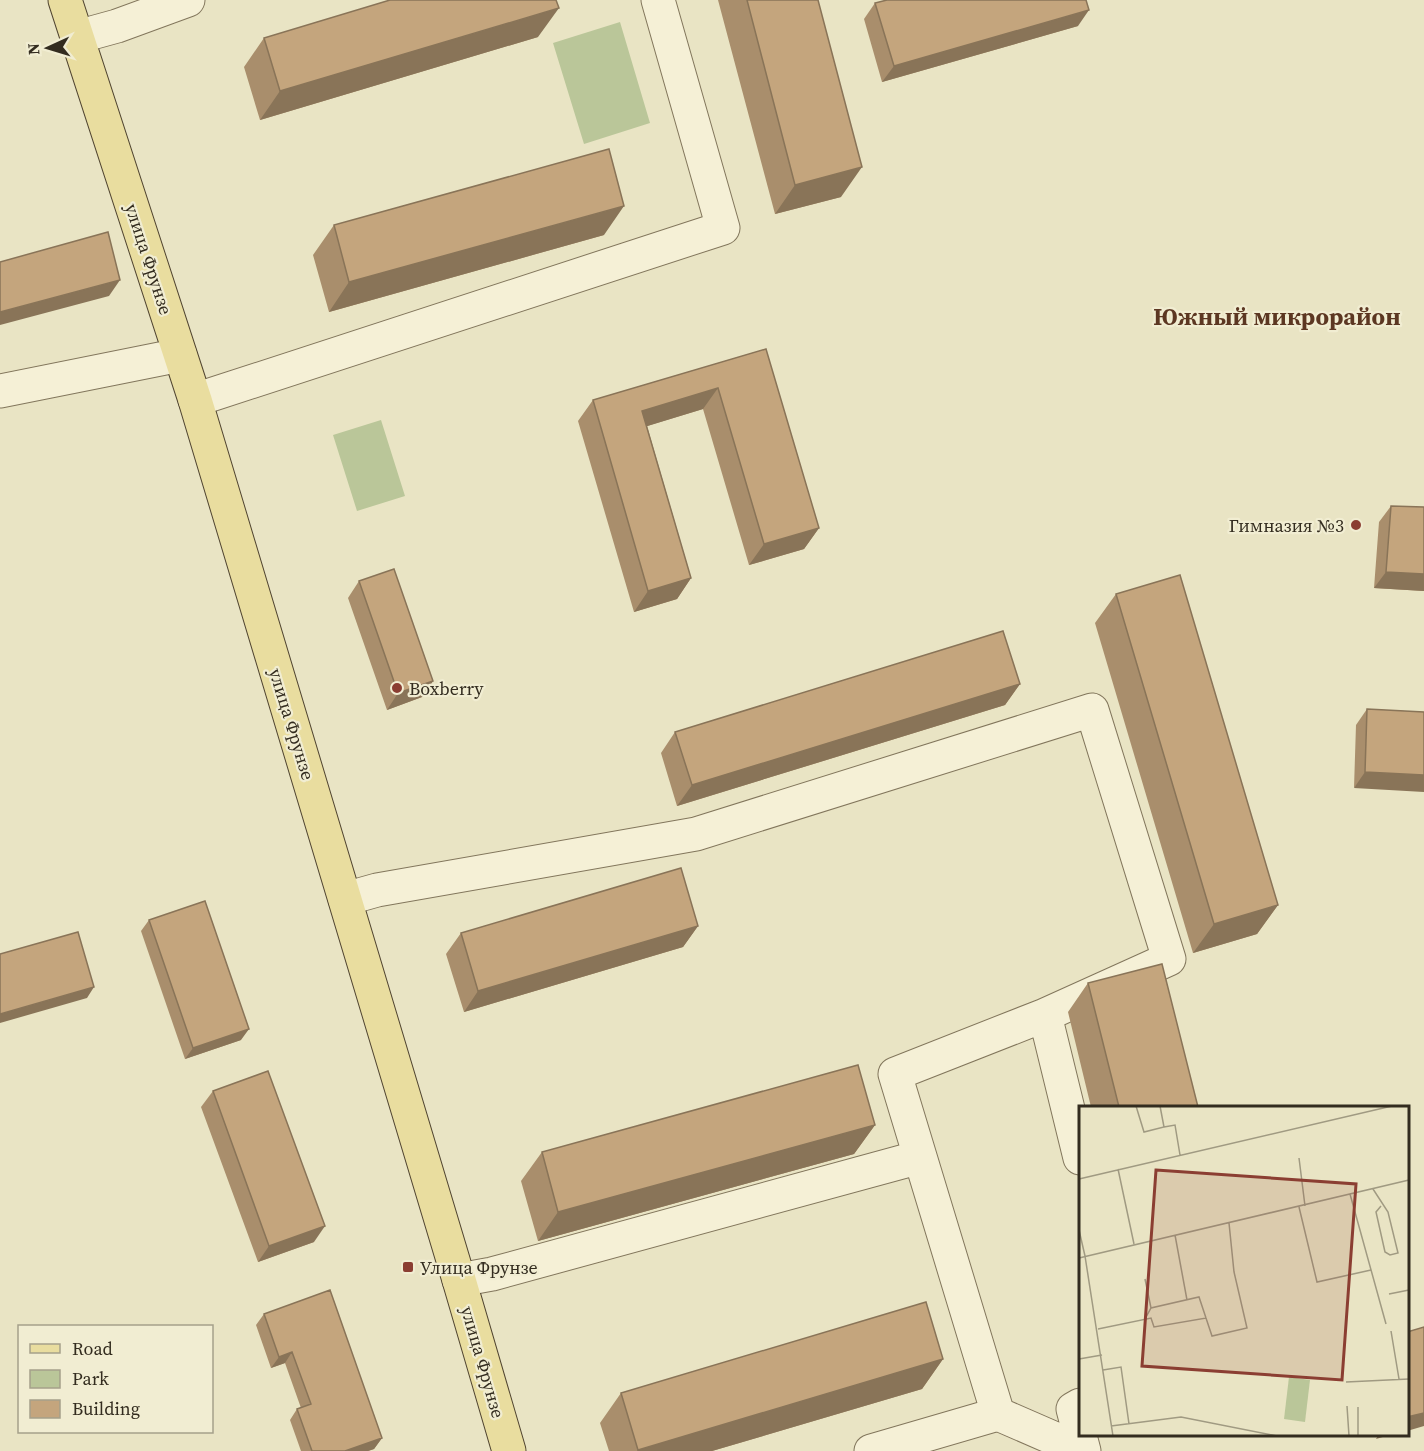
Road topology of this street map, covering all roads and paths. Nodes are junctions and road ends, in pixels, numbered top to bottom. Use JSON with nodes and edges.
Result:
{"nodes":[{"id":1,"x":65,"y":0,"type":"edge"},
{"id":2,"x":188,"y":0,"type":"edge"},
{"id":3,"x":658,"y":0,"type":"edge"},
{"id":4,"x":77,"y":37,"type":"junction"},
{"id":5,"x":180,"y":355,"type":"junction"},
{"id":6,"x":0,"y":391,"type":"edge"},
{"id":7,"x":195,"y":400,"type":"junction"},
{"id":8,"x":345,"y":898,"type":"junction"},
{"id":9,"x":1045,"y":1015,"type":"junction"},
{"id":10,"x":1079,"y":1154,"type":"edge"},
{"id":11,"x":920,"y":1157,"type":"junction"},
{"id":12,"x":459,"y":1280,"type":"junction"},
{"id":13,"x":1079,"y":1406,"type":"edge"},
{"id":14,"x":998,"y":1414,"type":"junction"},
{"id":15,"x":1079,"y":1432,"type":"edge"},
{"id":16,"x":1080,"y":1436,"type":"edge"},
{"id":17,"x":509,"y":1451,"type":"edge"},
{"id":18,"x":871,"y":1451,"type":"edge"},
{"id":19,"x":1084,"y":1451,"type":"edge"}],
"edges":[{"from":1,"to":4,"type":"main road","name":"улица Фрунзе"},
{"from":2,"to":4,"type":"lane"},
{"from":3,"to":7,"type":"lane"},
{"from":4,"to":5,"type":"main road","name":"улица Фрунзе"},
{"from":5,"to":6,"type":"lane"},
{"from":5,"to":7,"type":"main road","name":"улица Фрунзе"},
{"from":7,"to":8,"type":"main road","name":"улица Фрунзе"},
{"from":8,"to":9,"type":"lane"},
{"from":8,"to":12,"type":"main road","name":"улица Фрунзе"},
{"from":9,"to":10,"type":"lane"},
{"from":9,"to":11,"type":"lane"},
{"from":11,"to":12,"type":"lane"},
{"from":11,"to":14,"type":"lane"},
{"from":12,"to":17,"type":"main road","name":"улица Фрунзе"},
{"from":13,"to":15,"type":"lane"},
{"from":14,"to":18,"type":"lane"},
{"from":14,"to":19,"type":"lane"},
{"from":16,"to":19,"type":"lane"}]}
